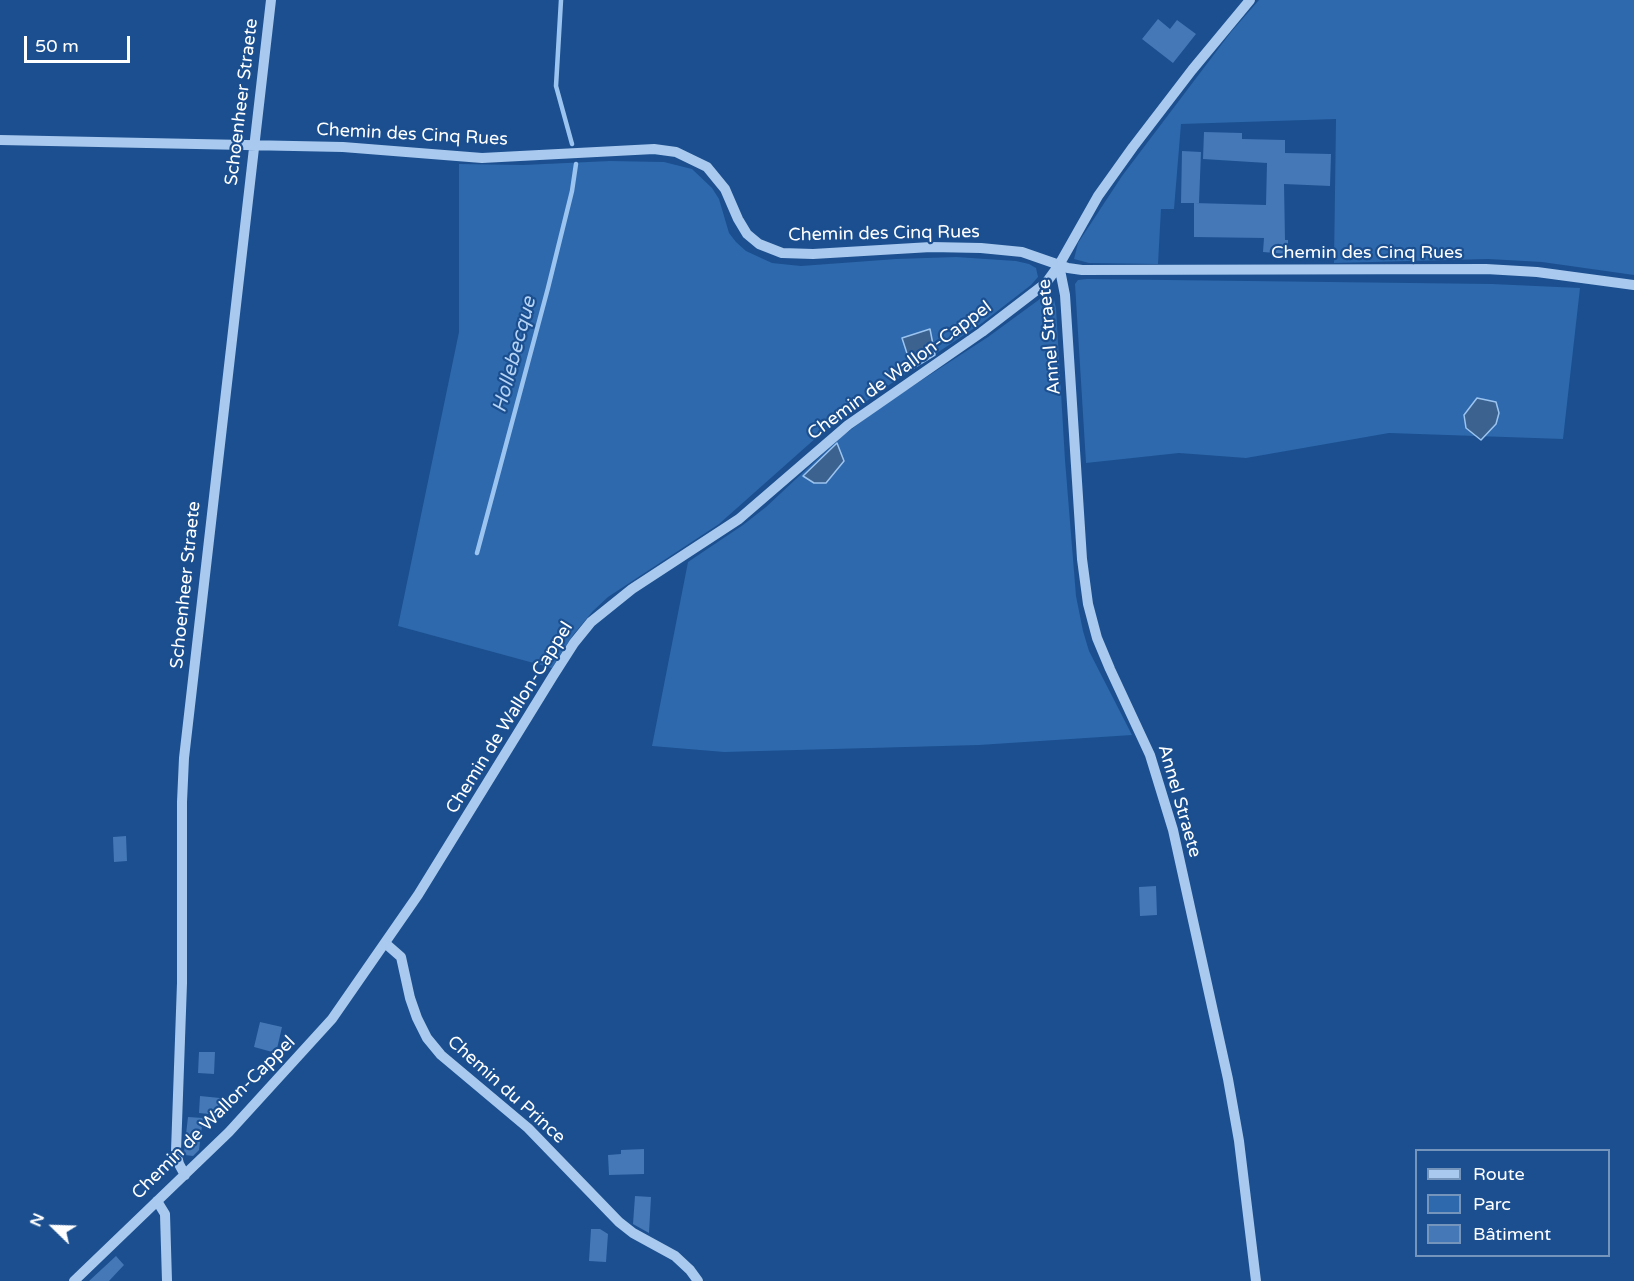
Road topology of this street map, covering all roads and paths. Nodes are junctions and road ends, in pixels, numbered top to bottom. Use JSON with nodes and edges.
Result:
{"nodes":[{"id":1,"x":271,"y":0,"type":"edge"},
{"id":2,"x":1250,"y":0,"type":"edge"},
{"id":3,"x":0,"y":140,"type":"edge"},
{"id":4,"x":254,"y":145,"type":"junction"},
{"id":5,"x":1059,"y":265,"type":"junction"},
{"id":6,"x":1634,"y":285,"type":"edge"},
{"id":7,"x":385,"y":943,"type":"junction"},
{"id":8,"x":185,"y":1175,"type":"junction"},
{"id":9,"x":157,"y":1201,"type":"junction"},
{"id":10,"x":74,"y":1281,"type":"edge"},
{"id":11,"x":167,"y":1281,"type":"edge"},
{"id":12,"x":698,"y":1281,"type":"edge"},
{"id":13,"x":1256,"y":1281,"type":"edge"}],
"edges":[{"from":1,"to":4,"type":"street","name":"Schoenheer Straete"},
{"from":2,"to":5,"type":"street","name":"Chemin de Wallon-Cappel"},
{"from":3,"to":4,"type":"street","name":"Chemin des Cinq Rues"},
{"from":4,"to":5,"type":"street","name":"Chemin des Cinq Rues"},
{"from":4,"to":8,"type":"street","name":"Schoenheer Straete"},
{"from":5,"to":6,"type":"street","name":"Chemin des Cinq Rues"},
{"from":5,"to":7,"type":"street","name":"Chemin de Wallon-Cappel"},
{"from":5,"to":13,"type":"street","name":"Annel Straete"},
{"from":7,"to":8,"type":"street","name":"Chemin de Wallon-Cappel"},
{"from":7,"to":12,"type":"street","name":"Chemin du Prince"},
{"from":8,"to":9,"type":"street","name":"Chemin de Wallon-Cappel"},
{"from":9,"to":10,"type":"street","name":"Chemin de Wallon-Cappel"},
{"from":9,"to":11,"type":"street"}]}
